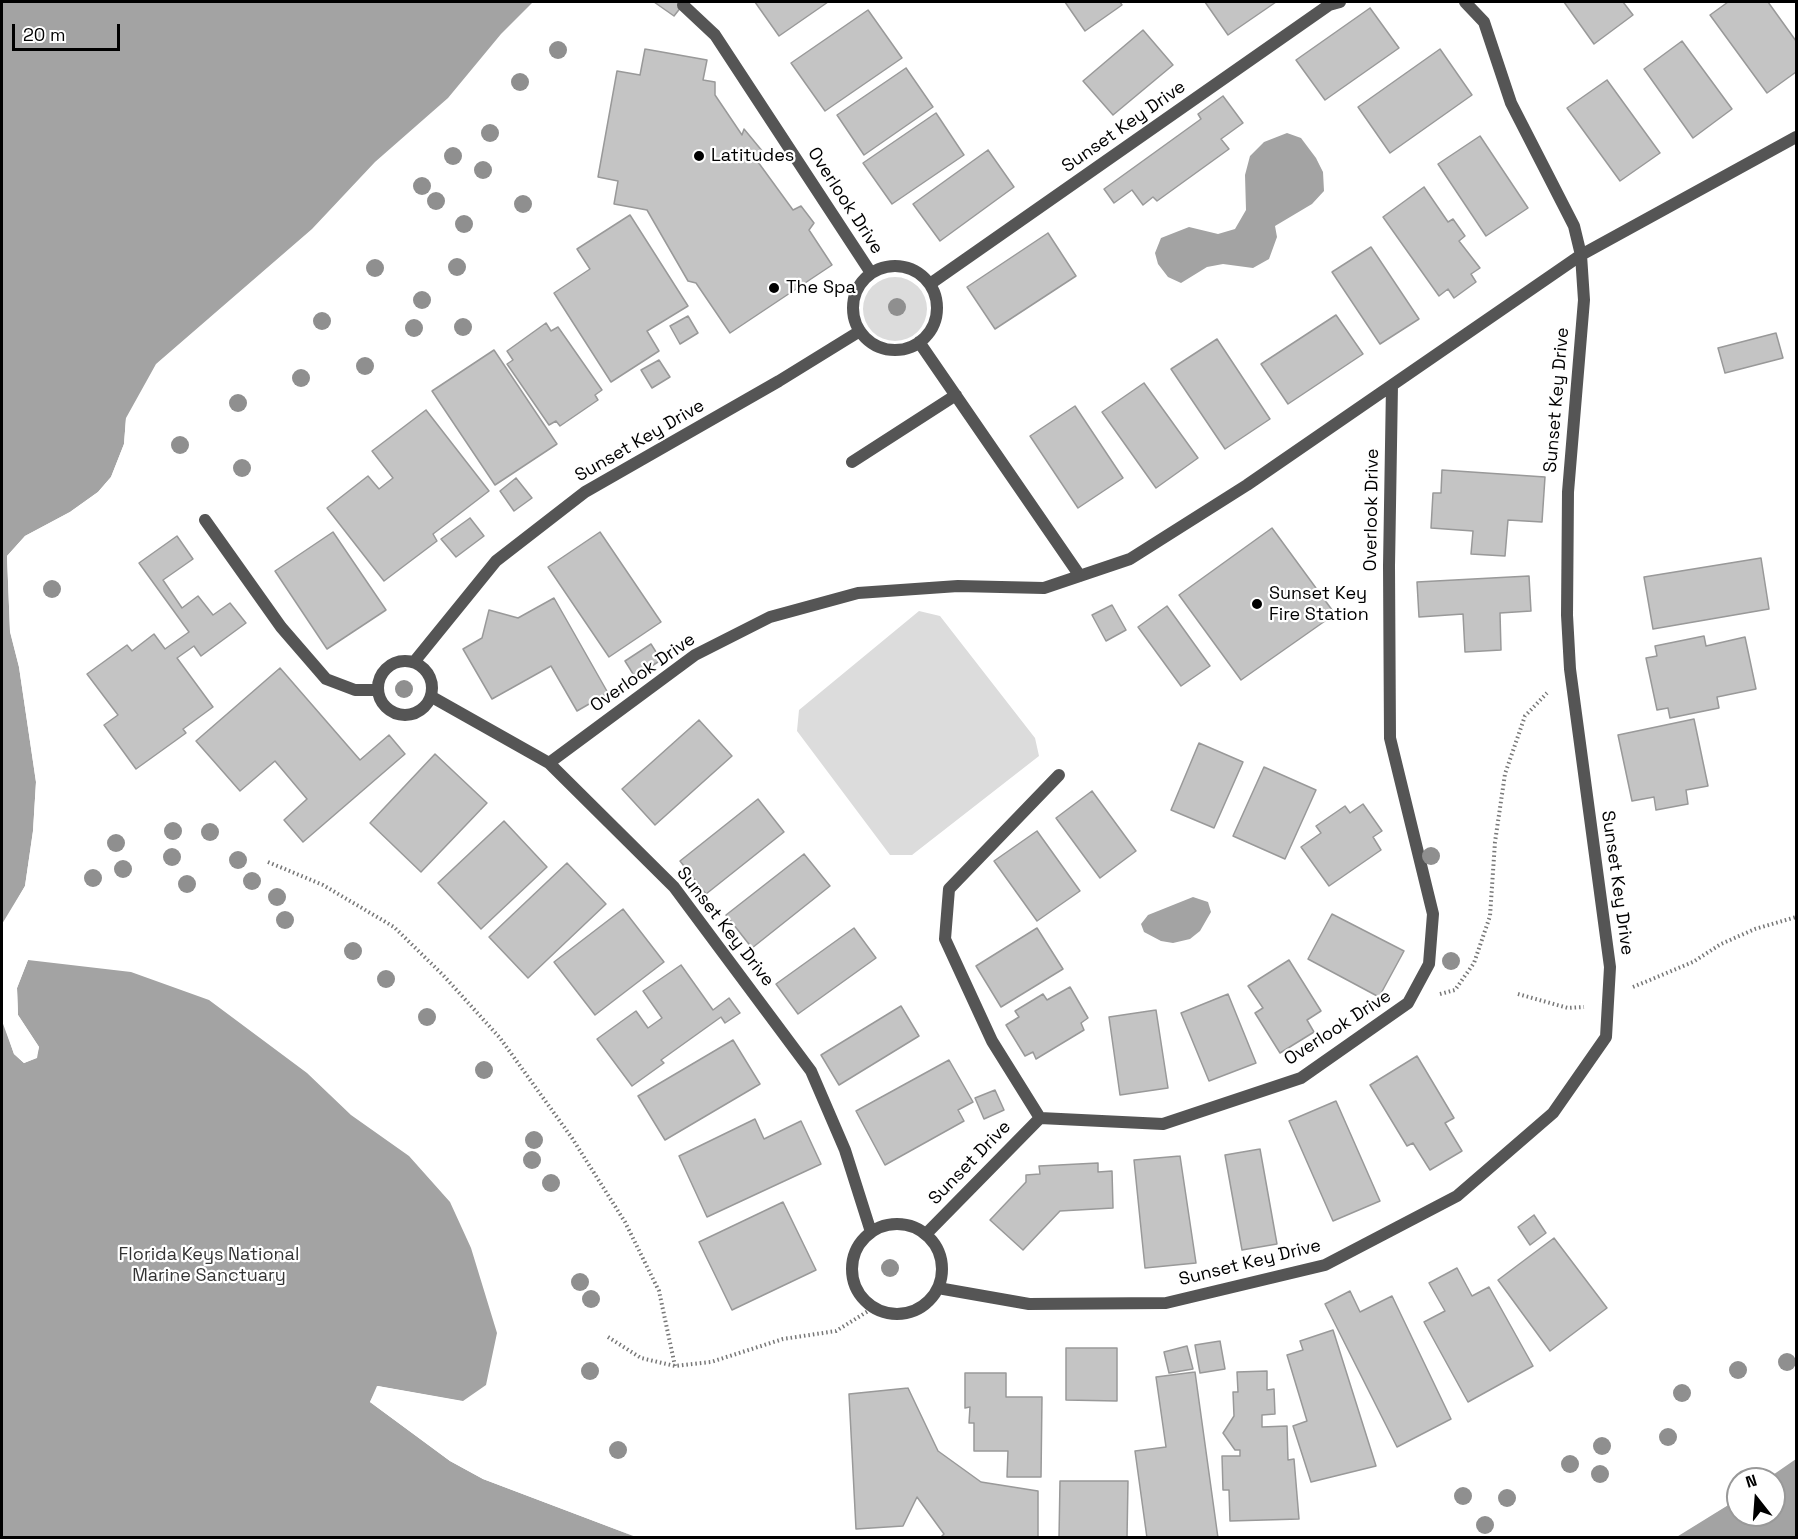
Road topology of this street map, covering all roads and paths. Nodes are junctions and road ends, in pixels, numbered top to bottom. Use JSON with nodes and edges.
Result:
{"nodes":[{"id":1,"x":1340,"y":2,"type":"edge"},
{"id":2,"x":1465,"y":2,"type":"edge"},
{"id":3,"x":683,"y":5,"type":"dead end"},
{"id":4,"x":1797,"y":137,"type":"edge"},
{"id":5,"x":1581,"y":255,"type":"junction"},
{"id":6,"x":872,"y":273,"type":"junction"},
{"id":7,"x":930,"y":284,"type":"junction"},
{"id":8,"x":860,"y":331,"type":"junction"},
{"id":9,"x":919,"y":342,"type":"junction"},
{"id":10,"x":1392,"y":385,"type":"junction"},
{"id":11,"x":956,"y":394,"type":"junction"},
{"id":12,"x":852,"y":462,"type":"dead end"},
{"id":13,"x":205,"y":520,"type":"dead end"},
{"id":14,"x":1080,"y":576,"type":"junction"},
{"id":15,"x":414,"y":662,"type":"junction"},
{"id":16,"x":1569,"y":669,"type":"junction"},
{"id":17,"x":378,"y":690,"type":"junction"},
{"id":18,"x":432,"y":696,"type":"junction"},
{"id":19,"x":549,"y":763,"type":"junction"},
{"id":20,"x":1059,"y":775,"type":"dead end"},
{"id":21,"x":268,"y":862,"type":"dead end"},
{"id":22,"x":1797,"y":917,"type":"edge"},
{"id":23,"x":1518,"y":994,"type":"dead end"},
{"id":24,"x":1608,"y":996,"type":"junction"},
{"id":25,"x":1408,"y":1004,"type":"junction"},
{"id":26,"x":1040,"y":1118,"type":"junction"},
{"id":27,"x":871,"y":1232,"type":"junction"},
{"id":28,"x":926,"y":1234,"type":"junction"},
{"id":29,"x":938,"y":1288,"type":"junction"},
{"id":30,"x":873,"y":1308,"type":"junction"},
{"id":31,"x":608,"y":1336,"type":"dead end"},
{"id":32,"x":675,"y":1366,"type":"junction"}],
"edges":[{"from":1,"to":7,"type":"lane","name":"Sunset Key Drive"},
{"from":2,"to":5,"type":"lane","name":"Sunset Key Drive"},
{"from":3,"to":6,"type":"lane","name":"Overlook Drive"},
{"from":4,"to":5,"type":"lane","name":"Overlook Drive"},
{"from":5,"to":10,"type":"lane","name":"Overlook Drive"},
{"from":5,"to":16,"type":"lane","name":"Sunset Key Drive"},
{"from":6,"to":7,"type":"lane"},
{"from":6,"to":8,"type":"lane"},
{"from":7,"to":9,"type":"lane"},
{"from":8,"to":9,"type":"lane"},
{"from":8,"to":15,"type":"lane","name":"Sunset Key Drive"},
{"from":9,"to":11,"type":"lane"},
{"from":10,"to":14,"type":"lane","name":"Overlook Drive"},
{"from":10,"to":25,"type":"lane","name":"Overlook Drive"},
{"from":11,"to":12,"type":"lane"},
{"from":11,"to":14,"type":"lane"},
{"from":13,"to":17,"type":"lane"},
{"from":14,"to":19,"type":"lane","name":"Overlook Drive"},
{"from":15,"to":17,"type":"lane"},
{"from":15,"to":18,"type":"lane"},
{"from":16,"to":24,"type":"lane","name":"Sunset Key Drive"},
{"from":16,"to":25,"type":"path"},
{"from":17,"to":18,"type":"lane"},
{"from":18,"to":19,"type":"lane","name":"Sunset Key Drive"},
{"from":19,"to":27,"type":"lane","name":"Sunset Key Drive"},
{"from":20,"to":26,"type":"lane"},
{"from":21,"to":32,"type":"path"},
{"from":22,"to":24,"type":"path"},
{"from":23,"to":24,"type":"path"},
{"from":24,"to":29,"type":"lane","name":"Sunset Key Drive"},
{"from":25,"to":26,"type":"lane","name":"Overlook Drive"},
{"from":26,"to":28,"type":"lane","name":"Sunset Drive"},
{"from":27,"to":28,"type":"lane"},
{"from":27,"to":30,"type":"lane"},
{"from":28,"to":29,"type":"lane"},
{"from":29,"to":30,"type":"lane"},
{"from":30,"to":32,"type":"path"},
{"from":31,"to":32,"type":"path"}]}
